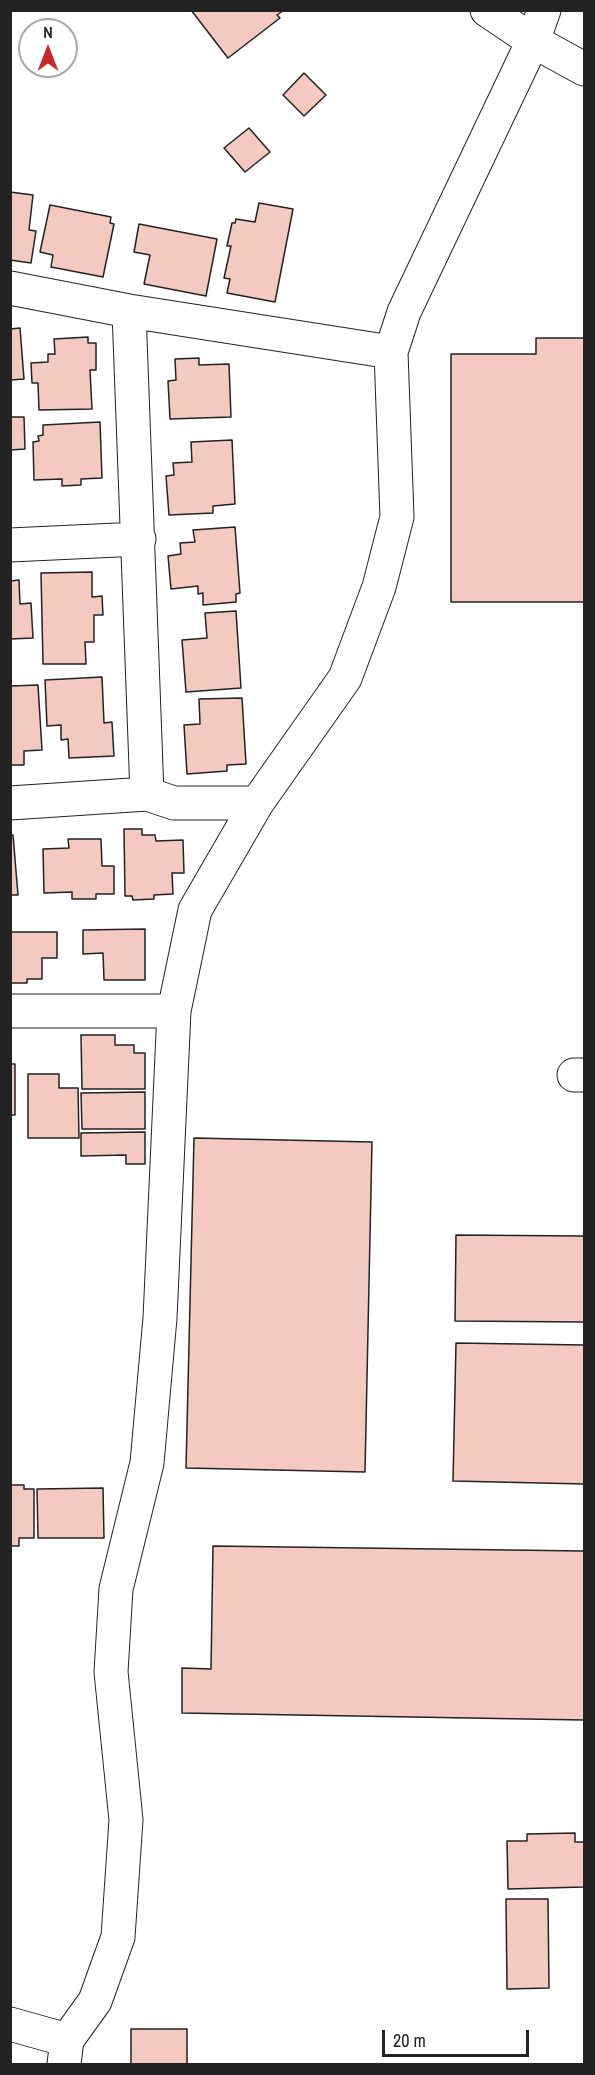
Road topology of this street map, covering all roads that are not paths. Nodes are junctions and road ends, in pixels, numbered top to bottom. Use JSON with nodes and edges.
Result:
{"nodes":[{"id":1,"x":487,"y":10,"type":"edge"},
{"id":2,"x":544,"y":10,"type":"edge"},
{"id":3,"x":533,"y":41,"type":"junction"},
{"id":4,"x":585,"y":69,"type":"edge"},
{"id":5,"x":10,"y":288,"type":"edge"},
{"id":6,"x":129,"y":311,"type":"junction"},
{"id":7,"x":391,"y":352,"type":"junction"},
{"id":8,"x":139,"y":539,"type":"junction"},
{"id":9,"x":10,"y":545,"type":"edge"},
{"id":10,"x":147,"y":794,"type":"junction"},
{"id":11,"x":10,"y":803,"type":"edge"},
{"id":12,"x":256,"y":803,"type":"junction"},
{"id":13,"x":10,"y":1011,"type":"edge"},
{"id":14,"x":174,"y":1011,"type":"junction"},
{"id":15,"x":10,"y":2024,"type":"edge"},
{"id":16,"x":66,"y":2052,"type":"edge"}],
"edges":[{"from":1,"to":3,"type":"street"},
{"from":2,"to":3,"type":"street"},
{"from":3,"to":4,"type":"street"},
{"from":3,"to":7,"type":"street"},
{"from":5,"to":6,"type":"street"},
{"from":6,"to":7,"type":"street"},
{"from":6,"to":8,"type":"street"},
{"from":7,"to":12,"type":"street"},
{"from":8,"to":9,"type":"street"},
{"from":8,"to":10,"type":"street"},
{"from":10,"to":11,"type":"street"},
{"from":10,"to":12,"type":"street"},
{"from":12,"to":14,"type":"street"},
{"from":13,"to":14,"type":"street"},
{"from":14,"to":16,"type":"street"},
{"from":15,"to":16,"type":"street"}]}
